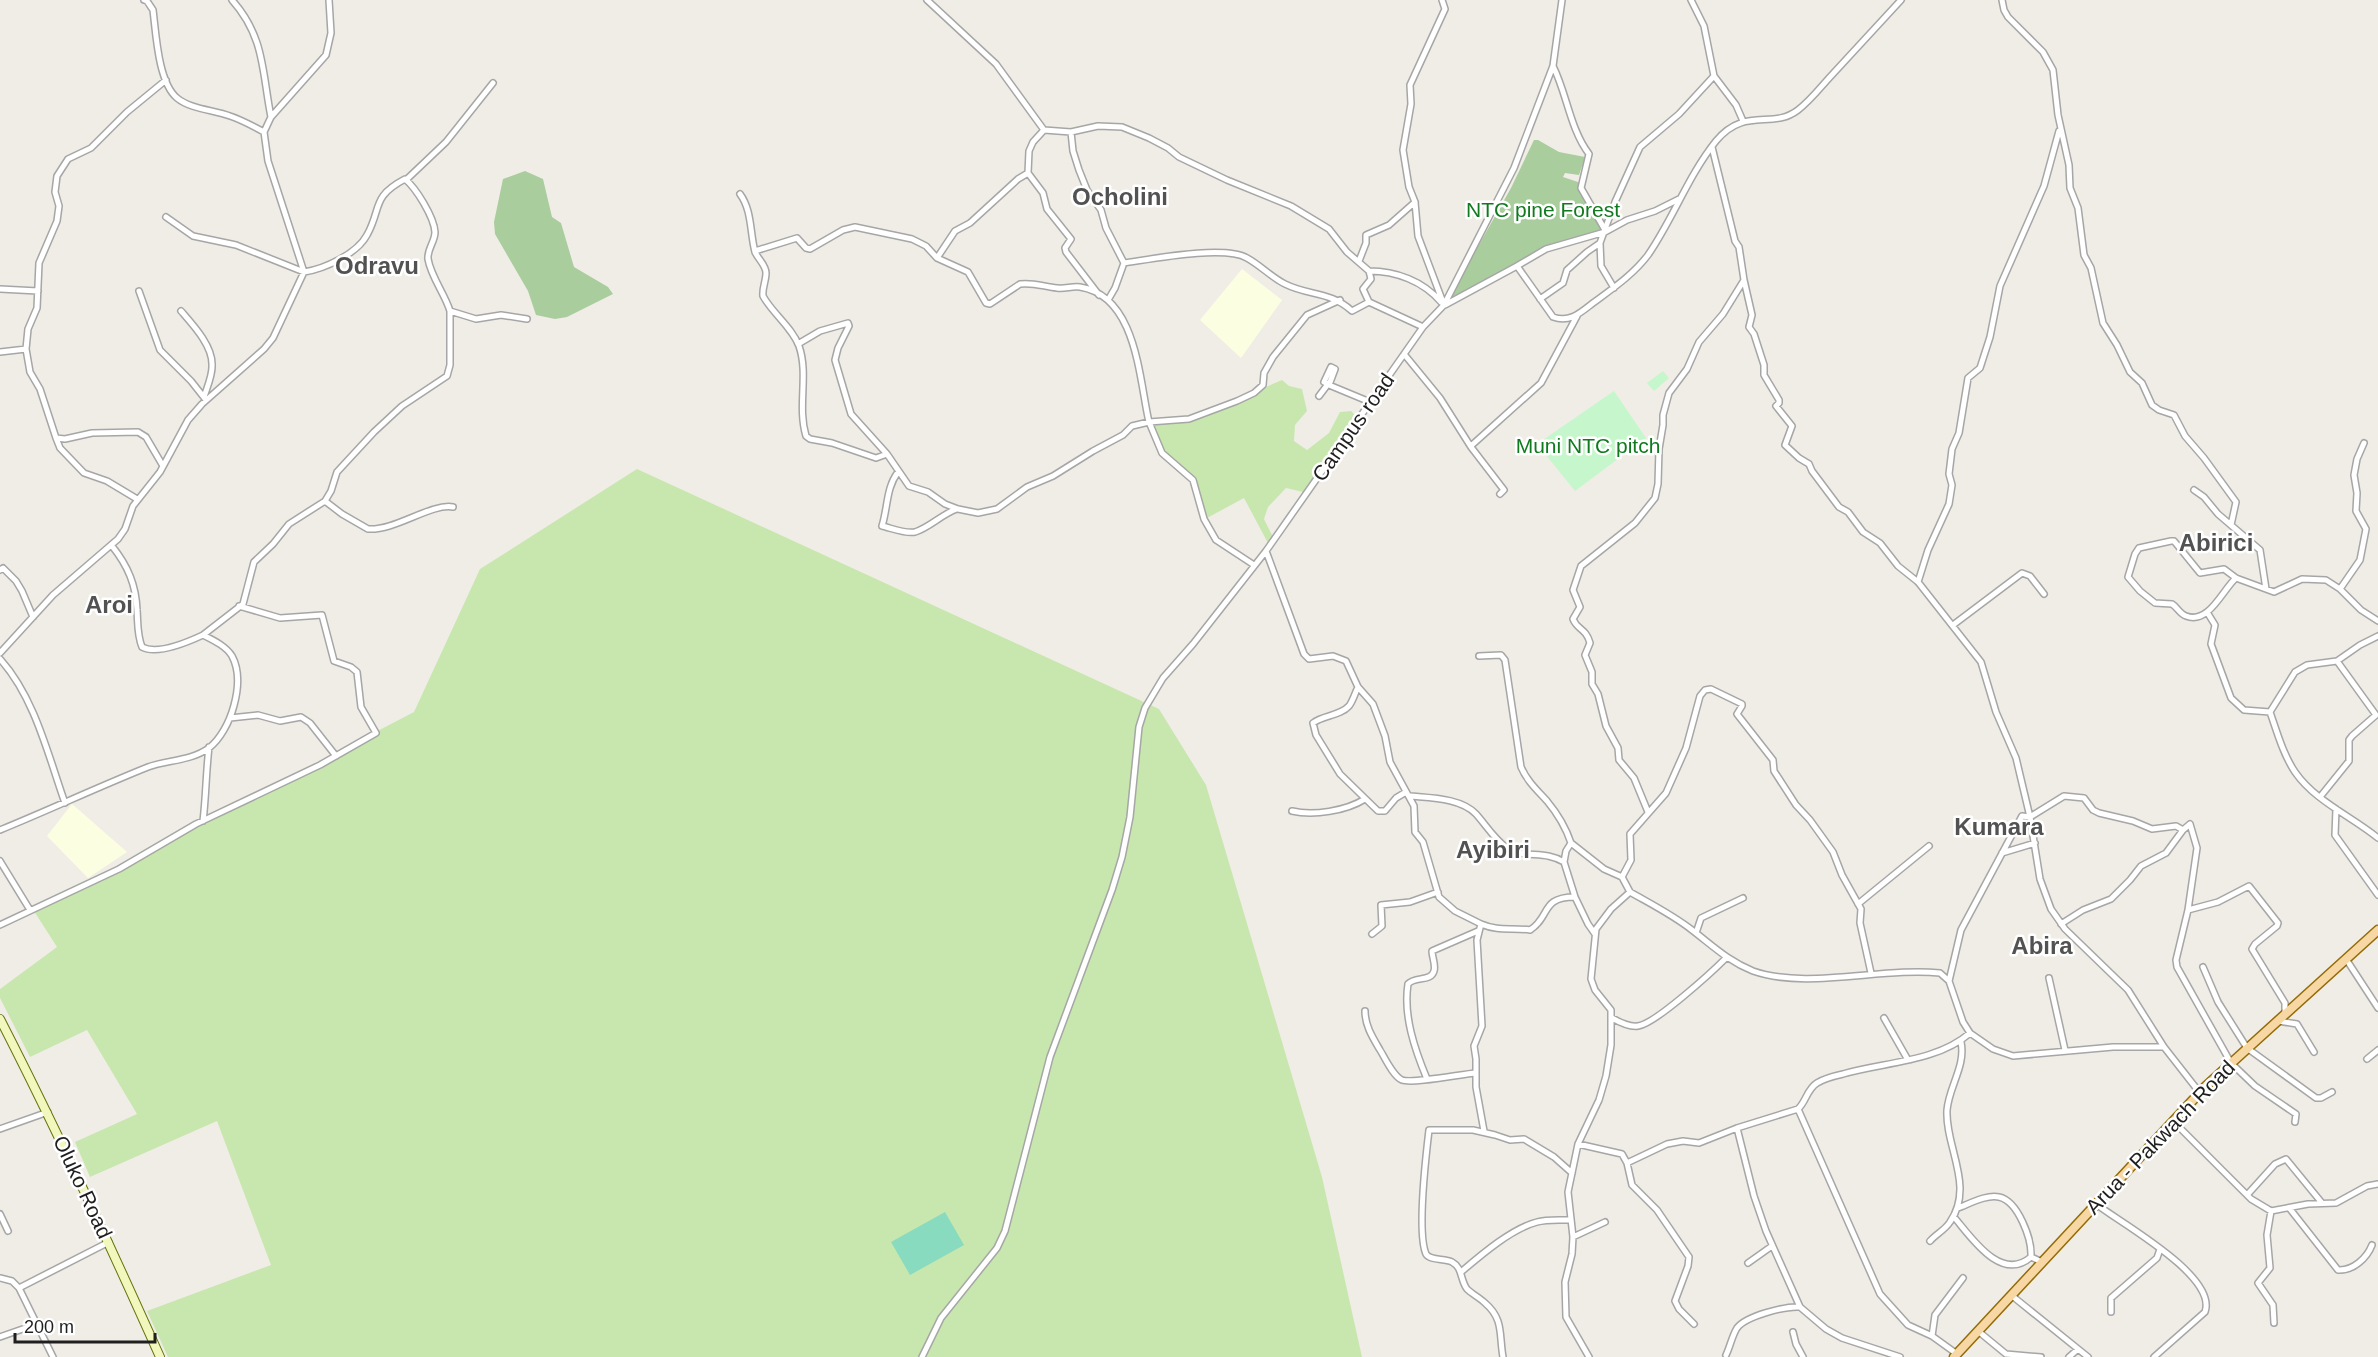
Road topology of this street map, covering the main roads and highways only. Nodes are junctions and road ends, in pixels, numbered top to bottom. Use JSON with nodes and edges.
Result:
{"nodes":[{"id":1,"x":2378,"y":930,"type":"edge"},
{"id":2,"x":0,"y":1019,"type":"edge"},
{"id":3,"x":1956,"y":1355,"type":"edge"},
{"id":4,"x":160,"y":1357,"type":"edge"}],
"edges":[{"from":1,"to":3,"type":"main road","name":"Arua - Pakwach Road"},
{"from":2,"to":4,"type":"main road","name":"Oluko Road"}]}
